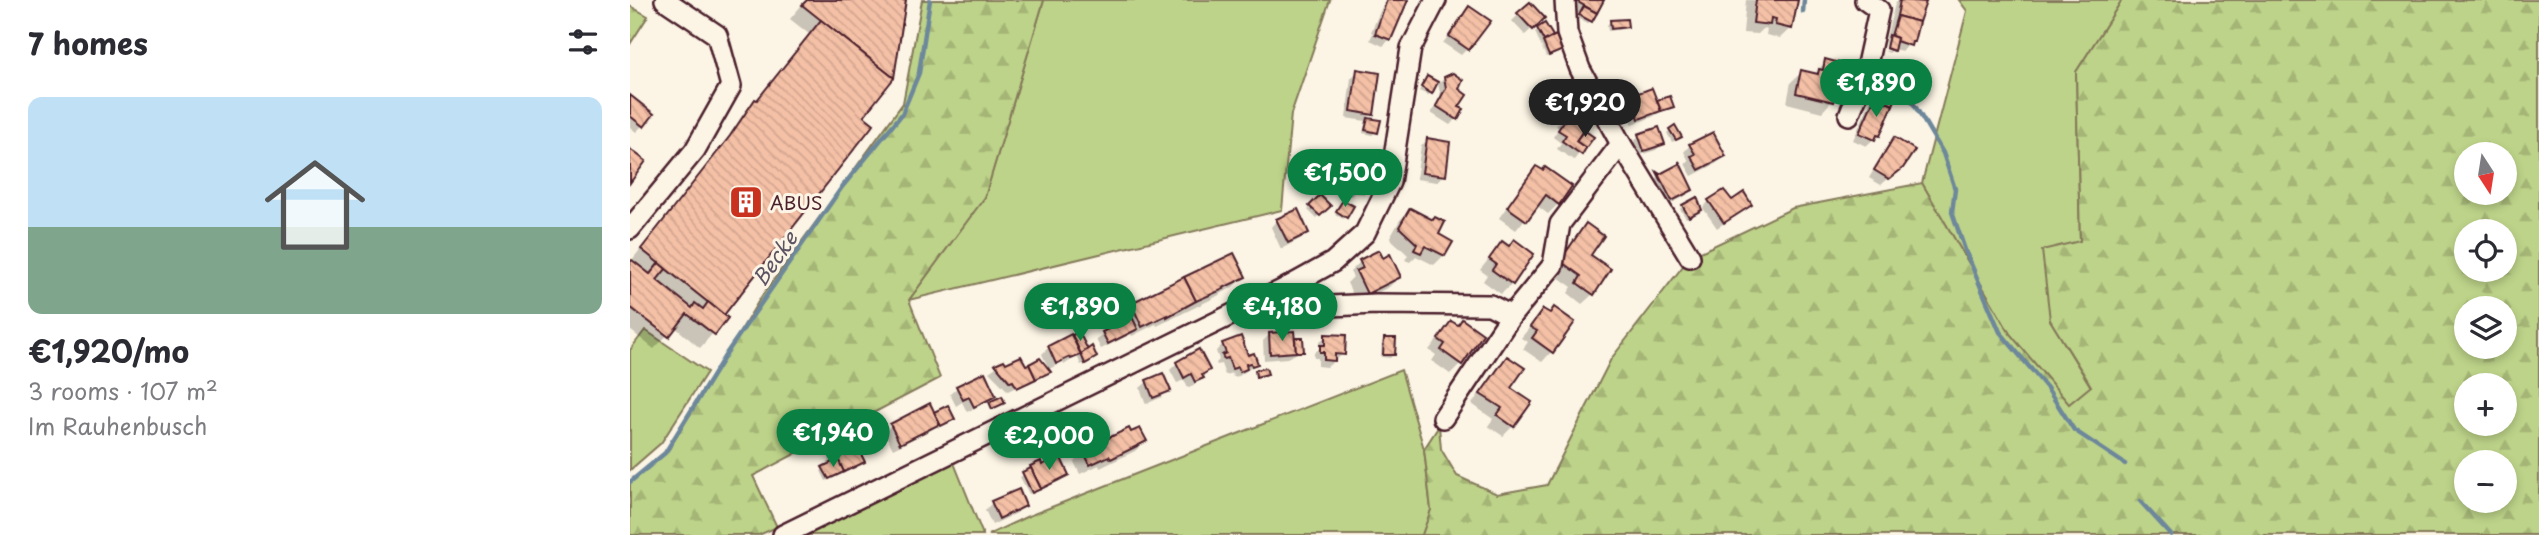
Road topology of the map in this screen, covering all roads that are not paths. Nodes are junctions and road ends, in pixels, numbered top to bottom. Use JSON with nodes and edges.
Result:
{"nodes":[{"id":1,"x":665,"y":0,"type":"edge"},
{"id":2,"x":1436,"y":0,"type":"edge"},
{"id":3,"x":1565,"y":0,"type":"edge"},
{"id":4,"x":1865,"y":0,"type":"edge"},
{"id":5,"x":1849,"y":115,"type":"dead end"},
{"id":6,"x":1621,"y":144,"type":"junction"},
{"id":7,"x":630,"y":229,"type":"edge"},
{"id":8,"x":1690,"y":257,"type":"dead end"},
{"id":9,"x":1288,"y":286,"type":"junction"},
{"id":10,"x":1511,"y":316,"type":"junction"},
{"id":11,"x":1443,"y":418,"type":"dead end"},
{"id":12,"x":783,"y":535,"type":"edge"}],
"edges":[{"from":1,"to":7,"type":"street"},
{"from":2,"to":9,"type":"street"},
{"from":3,"to":6,"type":"street"},
{"from":4,"to":5,"type":"street"},
{"from":6,"to":8,"type":"street"},
{"from":6,"to":10,"type":"street"},
{"from":9,"to":10,"type":"street"},
{"from":9,"to":12,"type":"street"},
{"from":10,"to":11,"type":"street"}]}
